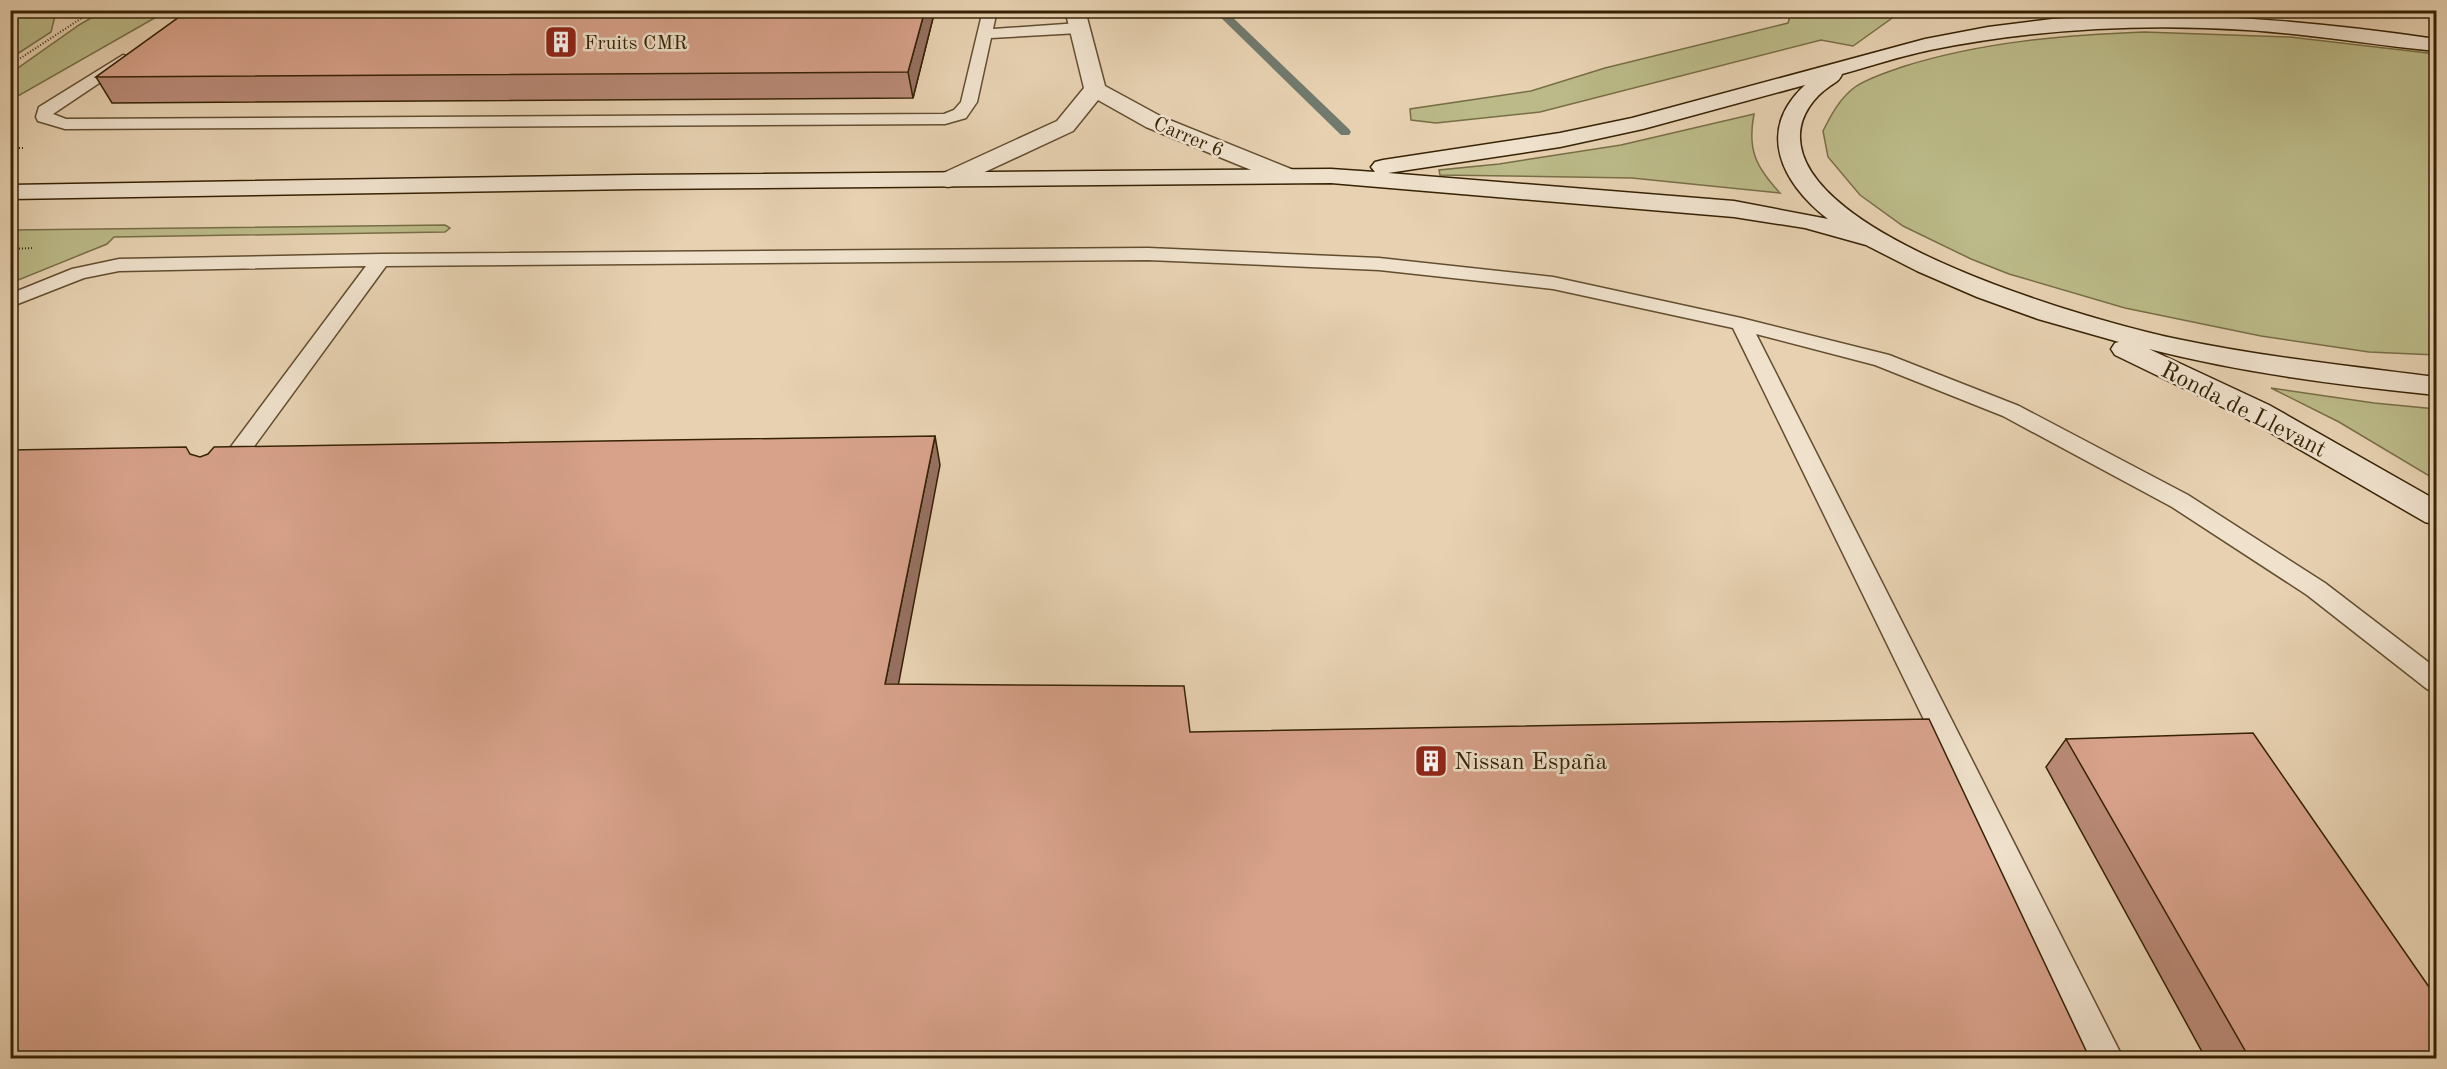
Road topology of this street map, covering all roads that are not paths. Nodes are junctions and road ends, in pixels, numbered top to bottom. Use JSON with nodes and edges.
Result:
{"nodes":[{"id":1,"x":990,"y":10,"type":"edge"},
{"id":2,"x":2006,"y":10,"type":"edge"},
{"id":3,"x":2258,"y":10,"type":"edge"},
{"id":4,"x":1077,"y":19,"type":"edge"},
{"id":5,"x":985,"y":34,"type":"junction"},
{"id":6,"x":2368,"y":36,"type":"junction"},
{"id":7,"x":1957,"y":38,"type":"junction"},
{"id":8,"x":2436,"y":45,"type":"edge"},
{"id":9,"x":133,"y":54,"type":"edge"},
{"id":10,"x":1844,"y":68,"type":"junction"},
{"id":11,"x":1095,"y":89,"type":"junction"},
{"id":12,"x":1287,"y":176,"type":"junction"},
{"id":13,"x":1331,"y":176,"type":"junction"},
{"id":14,"x":948,"y":180,"type":"junction"},
{"id":15,"x":10,"y":192,"type":"edge"},
{"id":16,"x":1870,"y":238,"type":"junction"},
{"id":17,"x":381,"y":260,"type":"junction"},
{"id":18,"x":10,"y":301,"type":"edge"},
{"id":19,"x":2047,"y":312,"type":"junction"},
{"id":20,"x":1742,"y":324,"type":"junction"},
{"id":21,"x":2436,"y":386,"type":"edge"},
{"id":22,"x":220,"y":476,"type":"edge"},
{"id":23,"x":2436,"y":514,"type":"edge"},
{"id":24,"x":2436,"y":682,"type":"edge"},
{"id":25,"x":2106,"y":1059,"type":"edge"}],
"edges":[{"from":1,"to":5,"type":"lane"},
{"from":2,"to":7,"type":"main road"},
{"from":3,"to":6,"type":"main road"},
{"from":4,"to":5,"type":"lane"},
{"from":4,"to":11,"type":"main road"},
{"from":5,"to":9,"type":"lane"},
{"from":6,"to":7,"type":"main road"},
{"from":6,"to":8,"type":"main road"},
{"from":7,"to":10,"type":"main road"},
{"from":10,"to":13,"type":"main road"},
{"from":10,"to":16,"type":"main road"},
{"from":11,"to":12,"type":"main road","name":"Carrer 6"},
{"from":11,"to":14,"type":"main road"},
{"from":12,"to":13,"type":"main road"},
{"from":12,"to":14,"type":"main road"},
{"from":13,"to":16,"type":"main road"},
{"from":14,"to":15,"type":"main road"},
{"from":16,"to":19,"type":"main road"},
{"from":17,"to":18,"type":"lane"},
{"from":17,"to":20,"type":"lane"},
{"from":17,"to":22,"type":"lane"},
{"from":19,"to":21,"type":"main road"},
{"from":19,"to":23,"type":"main road","name":"Ronda de Llevant"},
{"from":20,"to":24,"type":"lane"},
{"from":20,"to":25,"type":"lane"}]}
